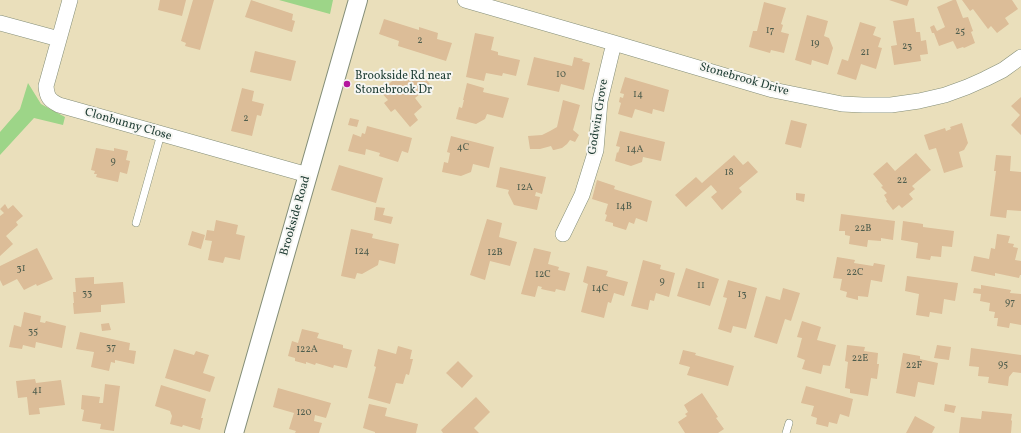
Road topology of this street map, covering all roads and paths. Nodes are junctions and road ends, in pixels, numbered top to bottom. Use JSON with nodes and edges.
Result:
{"nodes":[{"id":1,"x":70,"y":0,"type":"edge"},
{"id":2,"x":358,"y":0,"type":"edge"},
{"id":3,"x":465,"y":0,"type":"edge"},
{"id":4,"x":0,"y":23,"type":"edge"},
{"id":5,"x":59,"y":39,"type":"junction"},
{"id":6,"x":614,"y":42,"type":"junction"},
{"id":7,"x":1021,"y":57,"type":"edge"},
{"id":8,"x":160,"y":134,"type":"junction"},
{"id":9,"x":308,"y":175,"type":"junction"},
{"id":10,"x":136,"y":222,"type":"dead end"},
{"id":11,"x":563,"y":234,"type":"dead end"},
{"id":12,"x":789,"y":423,"type":"dead end"},
{"id":13,"x":234,"y":433,"type":"edge"},
{"id":14,"x":786,"y":433,"type":"edge"}],
"edges":[{"from":1,"to":5,"type":"street","name":"Clonbunny Close"},
{"from":2,"to":9,"type":"street","name":"Brookside Road"},
{"from":3,"to":6,"type":"street","name":"Stonebrook Drive"},
{"from":4,"to":5,"type":"street"},
{"from":5,"to":8,"type":"street","name":"Clonbunny Close"},
{"from":6,"to":7,"type":"street","name":"Stonebrook Drive"},
{"from":6,"to":11,"type":"street","name":"Godwin Grove"},
{"from":8,"to":9,"type":"street","name":"Clonbunny Close"},
{"from":8,"to":10,"type":"lane"},
{"from":9,"to":13,"type":"street","name":"Brookside Road"},
{"from":12,"to":14,"type":"lane"}]}
